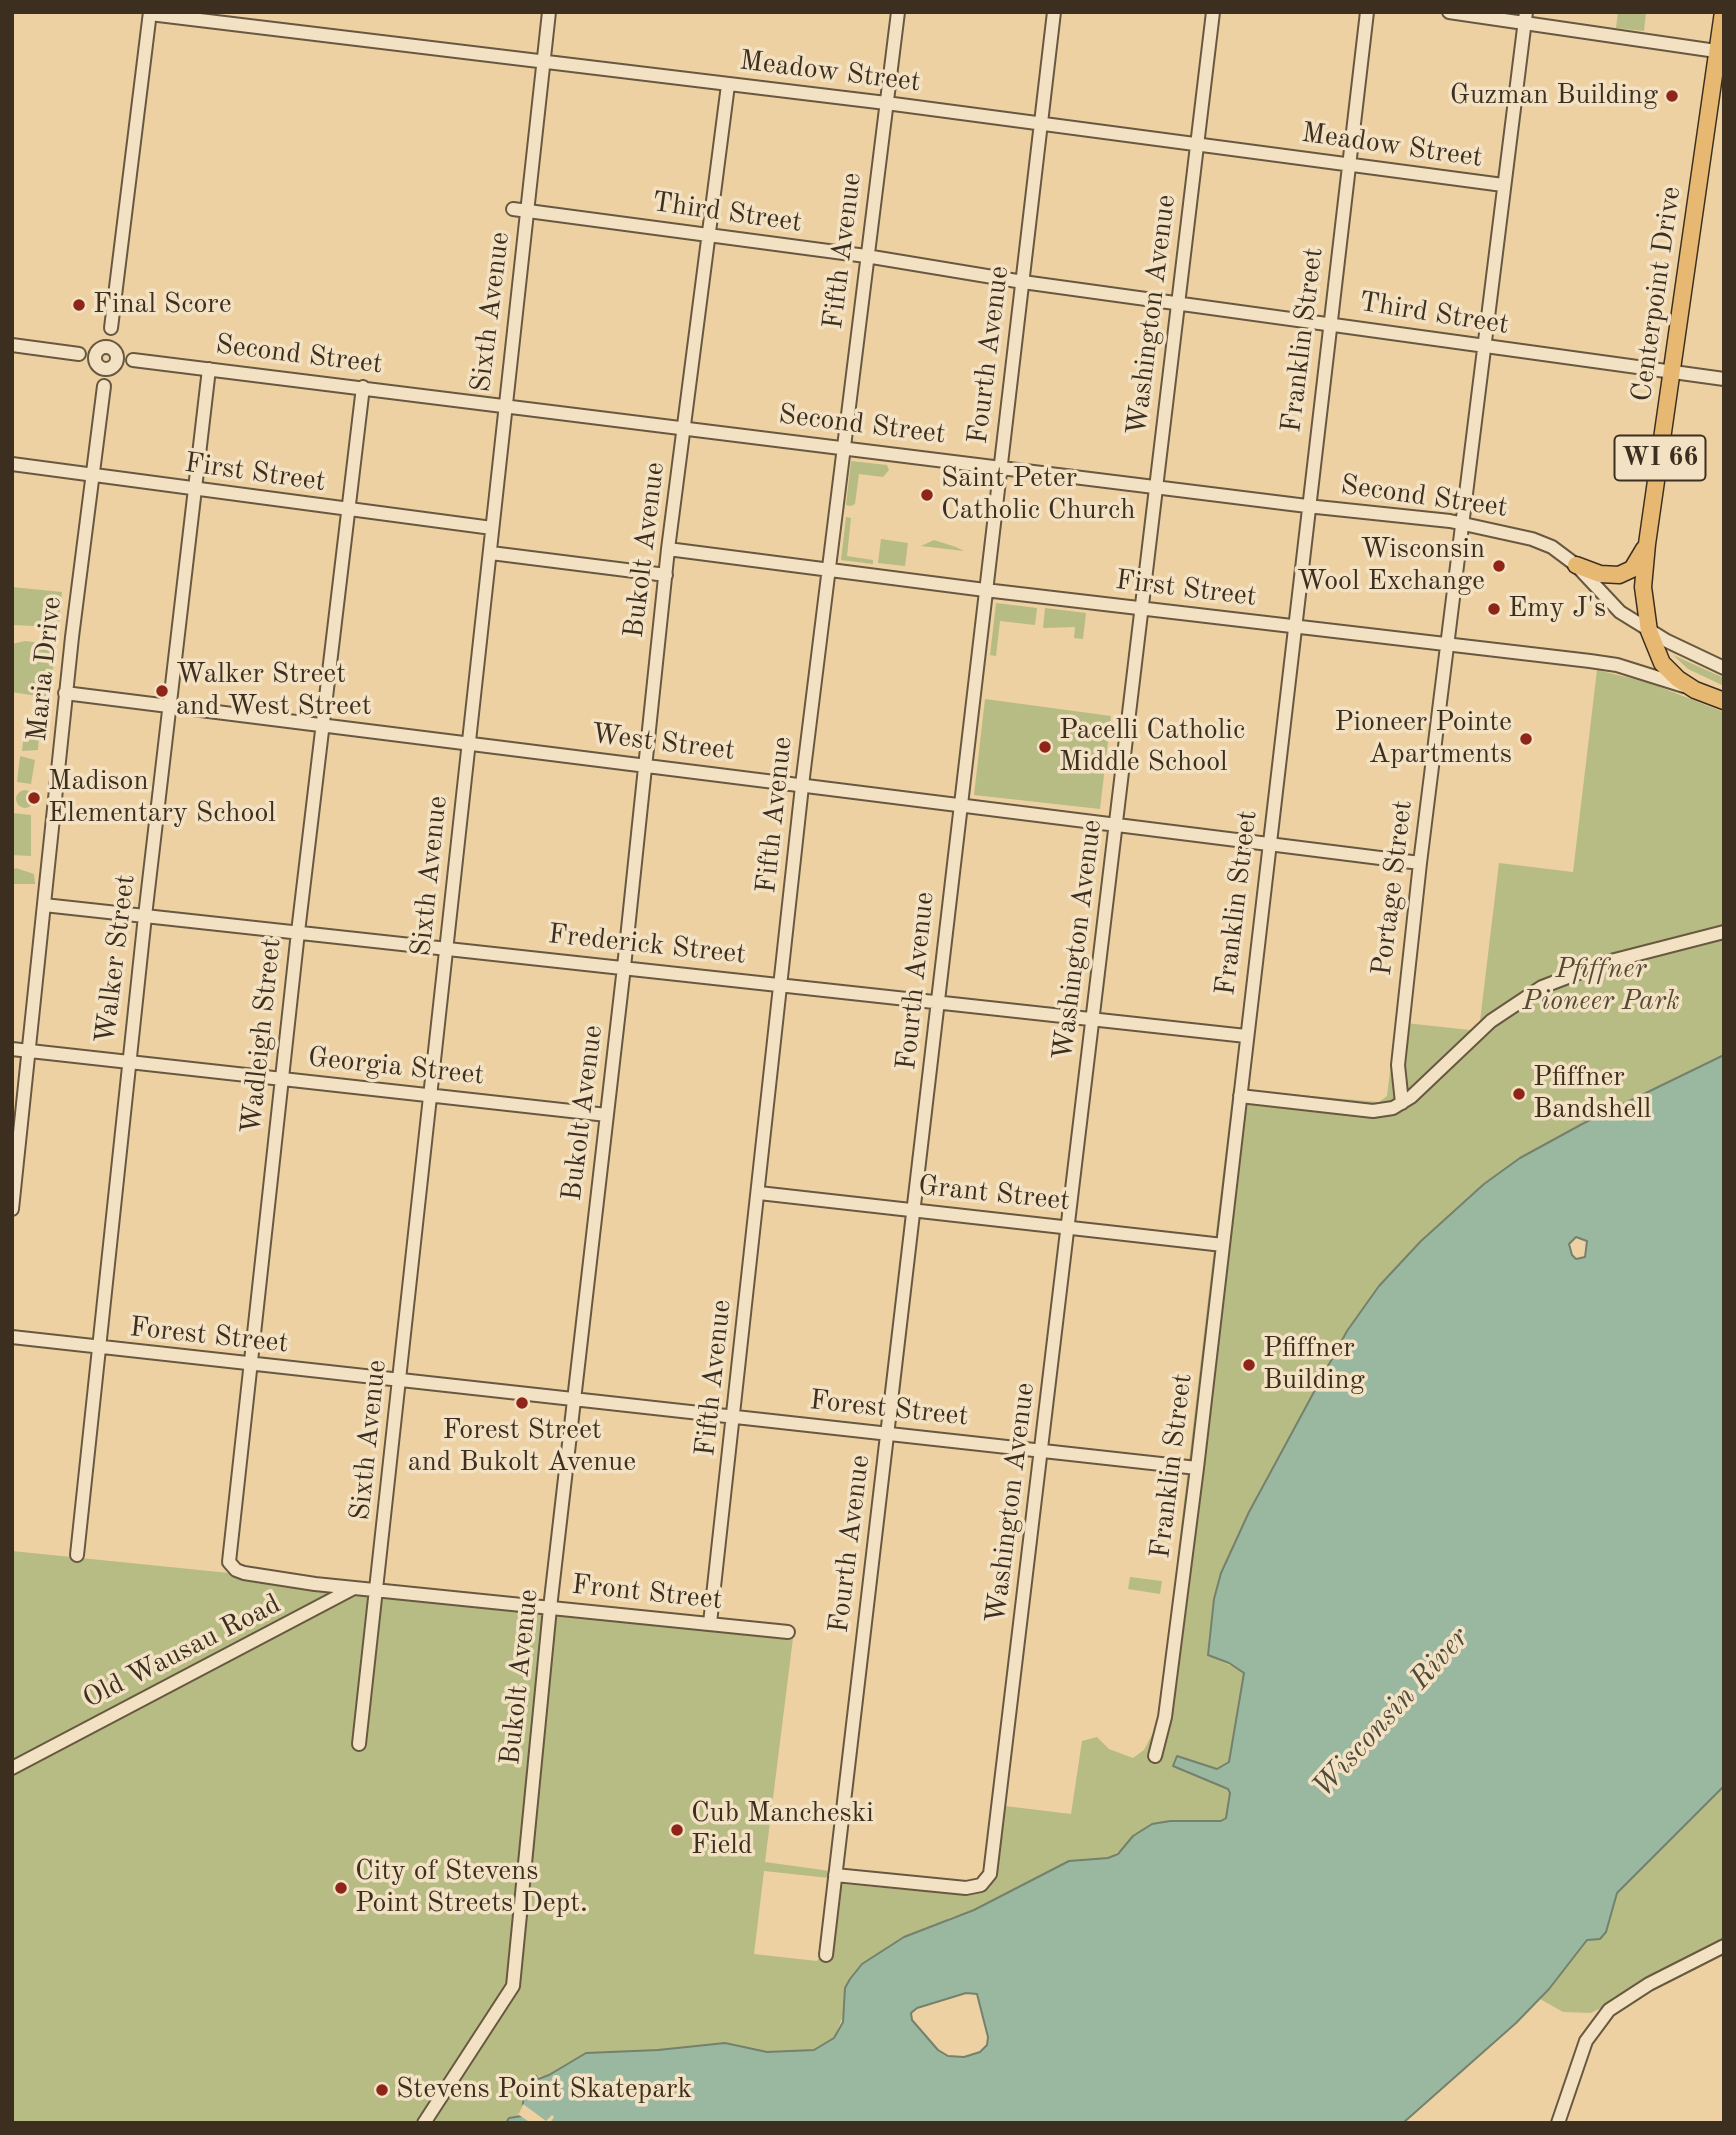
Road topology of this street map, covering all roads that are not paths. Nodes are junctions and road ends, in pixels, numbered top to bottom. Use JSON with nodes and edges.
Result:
{"nodes":[{"id":1,"x":549,"y":12,"type":"edge"},
{"id":2,"x":898,"y":12,"type":"edge"},
{"id":3,"x":1054,"y":12,"type":"edge"},
{"id":4,"x":1213,"y":12,"type":"edge"},
{"id":5,"x":1367,"y":12,"type":"edge"},
{"id":6,"x":1449,"y":12,"type":"edge"},
{"id":7,"x":1723,"y":12,"type":"edge"},
{"id":8,"x":150,"y":13,"type":"edge"},
{"id":9,"x":1525,"y":18,"type":"edge"},
{"id":10,"x":1716,"y":51,"type":"junction"},
{"id":11,"x":543,"y":62,"type":"junction"},
{"id":12,"x":728,"y":85,"type":"junction"},
{"id":13,"x":886,"y":103,"type":"junction"},
{"id":14,"x":1041,"y":123,"type":"junction"},
{"id":15,"x":1197,"y":144,"type":"junction"},
{"id":16,"x":1348,"y":165,"type":"junction"},
{"id":17,"x":1503,"y":185,"type":"junction"},
{"id":18,"x":513,"y":209,"type":"dead end"},
{"id":19,"x":528,"y":211,"type":"junction"},
{"id":20,"x":708,"y":235,"type":"junction"},
{"id":21,"x":866,"y":256,"type":"junction"},
{"id":22,"x":1023,"y":282,"type":"junction"},
{"id":23,"x":1177,"y":303,"type":"junction"},
{"id":24,"x":1329,"y":323,"type":"junction"},
{"id":25,"x":12,"y":345,"type":"edge"},
{"id":26,"x":1484,"y":346,"type":"junction"},
{"id":27,"x":106,"y":358,"type":"junction"},
{"id":28,"x":209,"y":369,"type":"junction"},
{"id":29,"x":1673,"y":373,"type":"junction"},
{"id":30,"x":1724,"y":379,"type":"edge"},
{"id":31,"x":363,"y":387,"type":"junction"},
{"id":32,"x":505,"y":406,"type":"junction"},
{"id":33,"x":684,"y":428,"type":"junction"},
{"id":34,"x":844,"y":447,"type":"junction"},
{"id":35,"x":12,"y":464,"type":"edge"},
{"id":36,"x":1000,"y":467,"type":"junction"},
{"id":37,"x":94,"y":476,"type":"junction"},
{"id":38,"x":1155,"y":487,"type":"junction"},
{"id":39,"x":194,"y":489,"type":"junction"},
{"id":40,"x":1307,"y":506,"type":"junction"},
{"id":41,"x":347,"y":511,"type":"junction"},
{"id":42,"x":1460,"y":525,"type":"junction"},
{"id":43,"x":492,"y":528,"type":"junction"},
{"id":44,"x":1647,"y":544,"type":"junction"},
{"id":45,"x":668,"y":549,"type":"junction"},
{"id":46,"x":491,"y":553,"type":"junction"},
{"id":47,"x":1576,"y":565,"type":"junction"},
{"id":48,"x":828,"y":569,"type":"junction"},
{"id":49,"x":666,"y":575,"type":"junction"},
{"id":50,"x":985,"y":590,"type":"junction"},
{"id":51,"x":1140,"y":608,"type":"junction"},
{"id":52,"x":1294,"y":626,"type":"junction"},
{"id":53,"x":1649,"y":631,"type":"junction"},
{"id":54,"x":1447,"y":645,"type":"junction"},
{"id":55,"x":1724,"y":668,"type":"edge"},
{"id":56,"x":1695,"y":690,"type":"junction"},
{"id":57,"x":65,"y":693,"type":"junction"},
{"id":58,"x":1724,"y":701,"type":"edge"},
{"id":59,"x":170,"y":708,"type":"junction"},
{"id":60,"x":322,"y":724,"type":"junction"},
{"id":61,"x":468,"y":743,"type":"junction"},
{"id":62,"x":644,"y":766,"type":"junction"},
{"id":63,"x":802,"y":786,"type":"junction"},
{"id":64,"x":959,"y":807,"type":"junction"},
{"id":65,"x":1116,"y":827,"type":"junction"},
{"id":66,"x":1269,"y":845,"type":"junction"},
{"id":67,"x":1420,"y":863,"type":"junction"},
{"id":68,"x":44,"y":905,"type":"junction"},
{"id":69,"x":145,"y":916,"type":"junction"},
{"id":70,"x":298,"y":932,"type":"junction"},
{"id":71,"x":1724,"y":932,"type":"edge"},
{"id":72,"x":448,"y":949,"type":"junction"},
{"id":73,"x":624,"y":967,"type":"junction"},
{"id":74,"x":781,"y":985,"type":"junction"},
{"id":75,"x":939,"y":1001,"type":"junction"},
{"id":76,"x":1093,"y":1018,"type":"junction"},
{"id":77,"x":1246,"y":1036,"type":"junction"},
{"id":78,"x":12,"y":1049,"type":"edge"},
{"id":79,"x":28,"y":1051,"type":"junction"},
{"id":80,"x":129,"y":1063,"type":"junction"},
{"id":81,"x":281,"y":1079,"type":"junction"},
{"id":82,"x":431,"y":1096,"type":"junction"},
{"id":83,"x":1240,"y":1096,"type":"junction"},
{"id":84,"x":1402,"y":1103,"type":"junction"},
{"id":85,"x":607,"y":1115,"type":"junction"},
{"id":86,"x":759,"y":1194,"type":"junction"},
{"id":87,"x":12,"y":1209,"type":"edge"},
{"id":88,"x":915,"y":1210,"type":"junction"},
{"id":89,"x":1068,"y":1227,"type":"junction"},
{"id":90,"x":1223,"y":1245,"type":"junction"},
{"id":91,"x":12,"y":1337,"type":"edge"},
{"id":92,"x":98,"y":1348,"type":"junction"},
{"id":93,"x":251,"y":1366,"type":"junction"},
{"id":94,"x":400,"y":1381,"type":"junction"},
{"id":95,"x":576,"y":1400,"type":"junction"},
{"id":96,"x":734,"y":1418,"type":"junction"},
{"id":97,"x":887,"y":1434,"type":"junction"},
{"id":98,"x":1042,"y":1451,"type":"junction"},
{"id":99,"x":1197,"y":1468,"type":"junction"},
{"id":100,"x":77,"y":1555,"type":"dead end"},
{"id":101,"x":354,"y":1588,"type":"junction"},
{"id":102,"x":377,"y":1591,"type":"junction"},
{"id":103,"x":550,"y":1608,"type":"junction"},
{"id":104,"x":710,"y":1623,"type":"junction"},
{"id":105,"x":788,"y":1632,"type":"dead end"},
{"id":106,"x":359,"y":1744,"type":"dead end"},
{"id":107,"x":1155,"y":1756,"type":"dead end"},
{"id":108,"x":12,"y":1768,"type":"edge"},
{"id":109,"x":835,"y":1874,"type":"junction"},
{"id":110,"x":1724,"y":1947,"type":"edge"},
{"id":111,"x":826,"y":1955,"type":"dead end"},
{"id":112,"x":424,"y":2123,"type":"edge"},
{"id":113,"x":1558,"y":2123,"type":"edge"}],
"edges":[{"from":1,"to":11,"type":"street","name":"Sixth Avenue"},
{"from":2,"to":13,"type":"street","name":"Fifth Avenue"},
{"from":3,"to":14,"type":"street","name":"Fourth Avenue"},
{"from":4,"to":15,"type":"street","name":"Washington Avenue"},
{"from":5,"to":16,"type":"street","name":"Franklin Street"},
{"from":6,"to":9,"type":"street"},
{"from":7,"to":10,"type":"main road","name":"Centerpoint Drive","number":"WI 66"},
{"from":8,"to":11,"type":"street","name":"Meadow Street"},
{"from":8,"to":27,"type":"street","name":"Maria Drive"},
{"from":9,"to":10,"type":"street"},
{"from":9,"to":17,"type":"street","name":"Portage Street"},
{"from":10,"to":29,"type":"main road","name":"Centerpoint Drive","number":"WI 66"},
{"from":11,"to":12,"type":"street","name":"Meadow Street"},
{"from":11,"to":19,"type":"street","name":"Sixth Avenue"},
{"from":12,"to":13,"type":"street","name":"Meadow Street"},
{"from":12,"to":20,"type":"street","name":"Bukolt Avenue"},
{"from":13,"to":14,"type":"street","name":"Meadow Street"},
{"from":13,"to":21,"type":"street","name":"Fifth Avenue"},
{"from":14,"to":15,"type":"street","name":"Meadow Street"},
{"from":14,"to":22,"type":"street","name":"Fourth Avenue"},
{"from":15,"to":16,"type":"street","name":"Meadow Street"},
{"from":15,"to":23,"type":"street","name":"Washington Avenue"},
{"from":16,"to":17,"type":"street","name":"Meadow Street"},
{"from":16,"to":24,"type":"street","name":"Franklin Street"},
{"from":17,"to":26,"type":"street","name":"Portage Street"},
{"from":18,"to":19,"type":"street","name":"Third Street"},
{"from":19,"to":20,"type":"street","name":"Third Street"},
{"from":19,"to":32,"type":"street","name":"Sixth Avenue"},
{"from":20,"to":21,"type":"street","name":"Third Street"},
{"from":20,"to":33,"type":"street","name":"Bukolt Avenue"},
{"from":21,"to":22,"type":"street","name":"Third Street"},
{"from":21,"to":34,"type":"street","name":"Fifth Avenue"},
{"from":22,"to":23,"type":"street","name":"Third Street"},
{"from":22,"to":36,"type":"street","name":"Fourth Avenue"},
{"from":23,"to":24,"type":"street","name":"Third Street"},
{"from":23,"to":38,"type":"street","name":"Washington Avenue"},
{"from":24,"to":26,"type":"street","name":"Third Street"},
{"from":24,"to":40,"type":"street","name":"Franklin Street"},
{"from":25,"to":27,"type":"street"},
{"from":26,"to":29,"type":"street","name":"Third Street"},
{"from":26,"to":42,"type":"street","name":"Portage Street"},
{"from":27,"to":28,"type":"street","name":"Second Street"},
{"from":27,"to":37,"type":"street","name":"Maria Drive"},
{"from":28,"to":31,"type":"street","name":"Second Street"},
{"from":28,"to":39,"type":"street","name":"Walker Street"},
{"from":29,"to":30,"type":"street","name":"Third Street"},
{"from":29,"to":44,"type":"main road","name":"Centerpoint Drive","number":"WI 66"},
{"from":31,"to":32,"type":"street","name":"Second Street"},
{"from":31,"to":41,"type":"street","name":"Wadleigh Street"},
{"from":32,"to":33,"type":"street","name":"Second Street"},
{"from":32,"to":43,"type":"street","name":"Sixth Avenue"},
{"from":33,"to":34,"type":"street","name":"Second Street"},
{"from":33,"to":45,"type":"street","name":"Bukolt Avenue"},
{"from":34,"to":36,"type":"street","name":"Second Street"},
{"from":34,"to":48,"type":"street","name":"Fifth Avenue"},
{"from":35,"to":37,"type":"street","name":"First Street"},
{"from":36,"to":38,"type":"street","name":"Second Street"},
{"from":36,"to":50,"type":"street","name":"Fourth Avenue"},
{"from":37,"to":39,"type":"street","name":"First Street"},
{"from":37,"to":57,"type":"street","name":"Maria Drive"},
{"from":38,"to":40,"type":"street","name":"Second Street"},
{"from":38,"to":51,"type":"street","name":"Washington Avenue"},
{"from":39,"to":41,"type":"street","name":"First Street"},
{"from":39,"to":59,"type":"street","name":"Walker Street"},
{"from":40,"to":42,"type":"street","name":"Second Street"},
{"from":40,"to":52,"type":"street","name":"Franklin Street"},
{"from":41,"to":43,"type":"street","name":"First Street"},
{"from":41,"to":60,"type":"street","name":"Wadleigh Street"},
{"from":42,"to":47,"type":"street","name":"Second Street"},
{"from":42,"to":54,"type":"street","name":"Portage Street"},
{"from":43,"to":46,"type":"street","name":"Sixth Avenue"},
{"from":44,"to":47,"type":"main road"},
{"from":44,"to":53,"type":"main road","name":"Centerpoint Drive","number":"WI 66"},
{"from":45,"to":48,"type":"street","name":"First Street"},
{"from":45,"to":49,"type":"street","name":"Bukolt Avenue"},
{"from":46,"to":49,"type":"street"},
{"from":46,"to":61,"type":"street","name":"Sixth Avenue"},
{"from":47,"to":53,"type":"street","name":"Second Street"},
{"from":48,"to":50,"type":"street","name":"First Street"},
{"from":48,"to":63,"type":"street","name":"Fifth Avenue"},
{"from":49,"to":62,"type":"street","name":"Bukolt Avenue"},
{"from":50,"to":51,"type":"street","name":"First Street"},
{"from":50,"to":64,"type":"street","name":"Fourth Avenue"},
{"from":51,"to":52,"type":"street","name":"First Street"},
{"from":51,"to":65,"type":"street","name":"Washington Avenue"},
{"from":52,"to":54,"type":"street","name":"First Street"},
{"from":52,"to":66,"type":"street","name":"Franklin Street"},
{"from":53,"to":55,"type":"street","name":"Second Street"},
{"from":53,"to":56,"type":"main road","name":"Centerpoint Drive","number":"WI 66"},
{"from":54,"to":56,"type":"street","name":"First Street"},
{"from":54,"to":67,"type":"street","name":"Portage Street"},
{"from":56,"to":58,"type":"main road","number":"WI 66"},
{"from":57,"to":59,"type":"street","name":"West Street"},
{"from":57,"to":68,"type":"street","name":"Maria Drive"},
{"from":59,"to":60,"type":"street","name":"West Street"},
{"from":59,"to":69,"type":"street","name":"Walker Street"},
{"from":60,"to":61,"type":"street","name":"West Street"},
{"from":60,"to":70,"type":"street","name":"Wadleigh Street"},
{"from":61,"to":62,"type":"street","name":"West Street"},
{"from":61,"to":72,"type":"street","name":"Sixth Avenue"},
{"from":62,"to":63,"type":"street","name":"West Street"},
{"from":62,"to":73,"type":"street","name":"Bukolt Avenue"},
{"from":63,"to":64,"type":"street","name":"West Street"},
{"from":63,"to":74,"type":"street","name":"Fifth Avenue"},
{"from":64,"to":65,"type":"street","name":"West Street"},
{"from":64,"to":75,"type":"street","name":"Fourth Avenue"},
{"from":65,"to":66,"type":"street","name":"West Street"},
{"from":65,"to":76,"type":"street","name":"Washington Avenue"},
{"from":66,"to":67,"type":"street","name":"West Street"},
{"from":66,"to":77,"type":"street","name":"Franklin Street"},
{"from":67,"to":84,"type":"street","name":"Portage Street"},
{"from":68,"to":69,"type":"street","name":"Frederick Street"},
{"from":68,"to":79,"type":"street","name":"Maria Drive"},
{"from":69,"to":70,"type":"street","name":"Frederick Street"},
{"from":69,"to":80,"type":"street","name":"Walker Street"},
{"from":70,"to":72,"type":"street","name":"Frederick Street"},
{"from":70,"to":81,"type":"street","name":"Wadleigh Street"},
{"from":71,"to":84,"type":"street"},
{"from":72,"to":73,"type":"street","name":"Frederick Street"},
{"from":72,"to":82,"type":"street","name":"Sixth Avenue"},
{"from":73,"to":74,"type":"street","name":"Frederick Street"},
{"from":73,"to":85,"type":"street","name":"Bukolt Avenue"},
{"from":74,"to":75,"type":"street","name":"Frederick Street"},
{"from":74,"to":86,"type":"street","name":"Fifth Avenue"},
{"from":75,"to":76,"type":"street","name":"Frederick Street"},
{"from":75,"to":88,"type":"street","name":"Fourth Avenue"},
{"from":76,"to":77,"type":"street","name":"Frederick Street"},
{"from":76,"to":89,"type":"street","name":"Washington Avenue"},
{"from":77,"to":83,"type":"street","name":"Franklin Street"},
{"from":78,"to":79,"type":"street","name":"Georgia Street"},
{"from":79,"to":80,"type":"street","name":"Georgia Street"},
{"from":79,"to":87,"type":"street","name":"Maria Drive"},
{"from":80,"to":81,"type":"street","name":"Georgia Street"},
{"from":80,"to":92,"type":"street","name":"Walker Street"},
{"from":81,"to":82,"type":"street","name":"Georgia Street"},
{"from":81,"to":93,"type":"street","name":"Wadleigh Street"},
{"from":82,"to":85,"type":"street","name":"Georgia Street"},
{"from":82,"to":94,"type":"street","name":"Sixth Avenue"},
{"from":83,"to":84,"type":"street"},
{"from":83,"to":90,"type":"street","name":"Franklin Street"},
{"from":85,"to":95,"type":"street","name":"Bukolt Avenue"},
{"from":86,"to":88,"type":"street","name":"Grant Street"},
{"from":86,"to":96,"type":"street","name":"Fifth Avenue"},
{"from":88,"to":89,"type":"street","name":"Grant Street"},
{"from":88,"to":97,"type":"street","name":"Fourth Avenue"},
{"from":89,"to":90,"type":"street","name":"Grant Street"},
{"from":89,"to":98,"type":"street","name":"Washington Avenue"},
{"from":90,"to":99,"type":"street","name":"Franklin Street"},
{"from":91,"to":92,"type":"street","name":"Forest Street"},
{"from":92,"to":93,"type":"street","name":"Forest Street"},
{"from":92,"to":100,"type":"street","name":"Walker Street"},
{"from":93,"to":94,"type":"street","name":"Forest Street"},
{"from":93,"to":101,"type":"street","name":"Wadleigh Street"},
{"from":94,"to":95,"type":"street","name":"Forest Street"},
{"from":94,"to":102,"type":"street","name":"Sixth Avenue"},
{"from":95,"to":96,"type":"street","name":"Forest Street"},
{"from":95,"to":103,"type":"street","name":"Bukolt Avenue"},
{"from":96,"to":97,"type":"street","name":"Forest Street"},
{"from":96,"to":104,"type":"street","name":"Fifth Avenue"},
{"from":97,"to":98,"type":"street","name":"Forest Street"},
{"from":97,"to":109,"type":"street","name":"Fourth Avenue"},
{"from":98,"to":99,"type":"street","name":"Forest Street"},
{"from":98,"to":109,"type":"street","name":"Washington Avenue"},
{"from":99,"to":107,"type":"street","name":"Franklin Street"},
{"from":101,"to":102,"type":"street"},
{"from":101,"to":108,"type":"street","name":"Old Wausau Road"},
{"from":102,"to":103,"type":"street","name":"Front Street"},
{"from":102,"to":106,"type":"street","name":"Sixth Avenue"},
{"from":103,"to":104,"type":"street","name":"Front Street"},
{"from":103,"to":112,"type":"street","name":"Bukolt Avenue"},
{"from":104,"to":105,"type":"street","name":"Front Street"},
{"from":109,"to":111,"type":"street","name":"Fourth Avenue"},
{"from":110,"to":113,"type":"street"}]}
